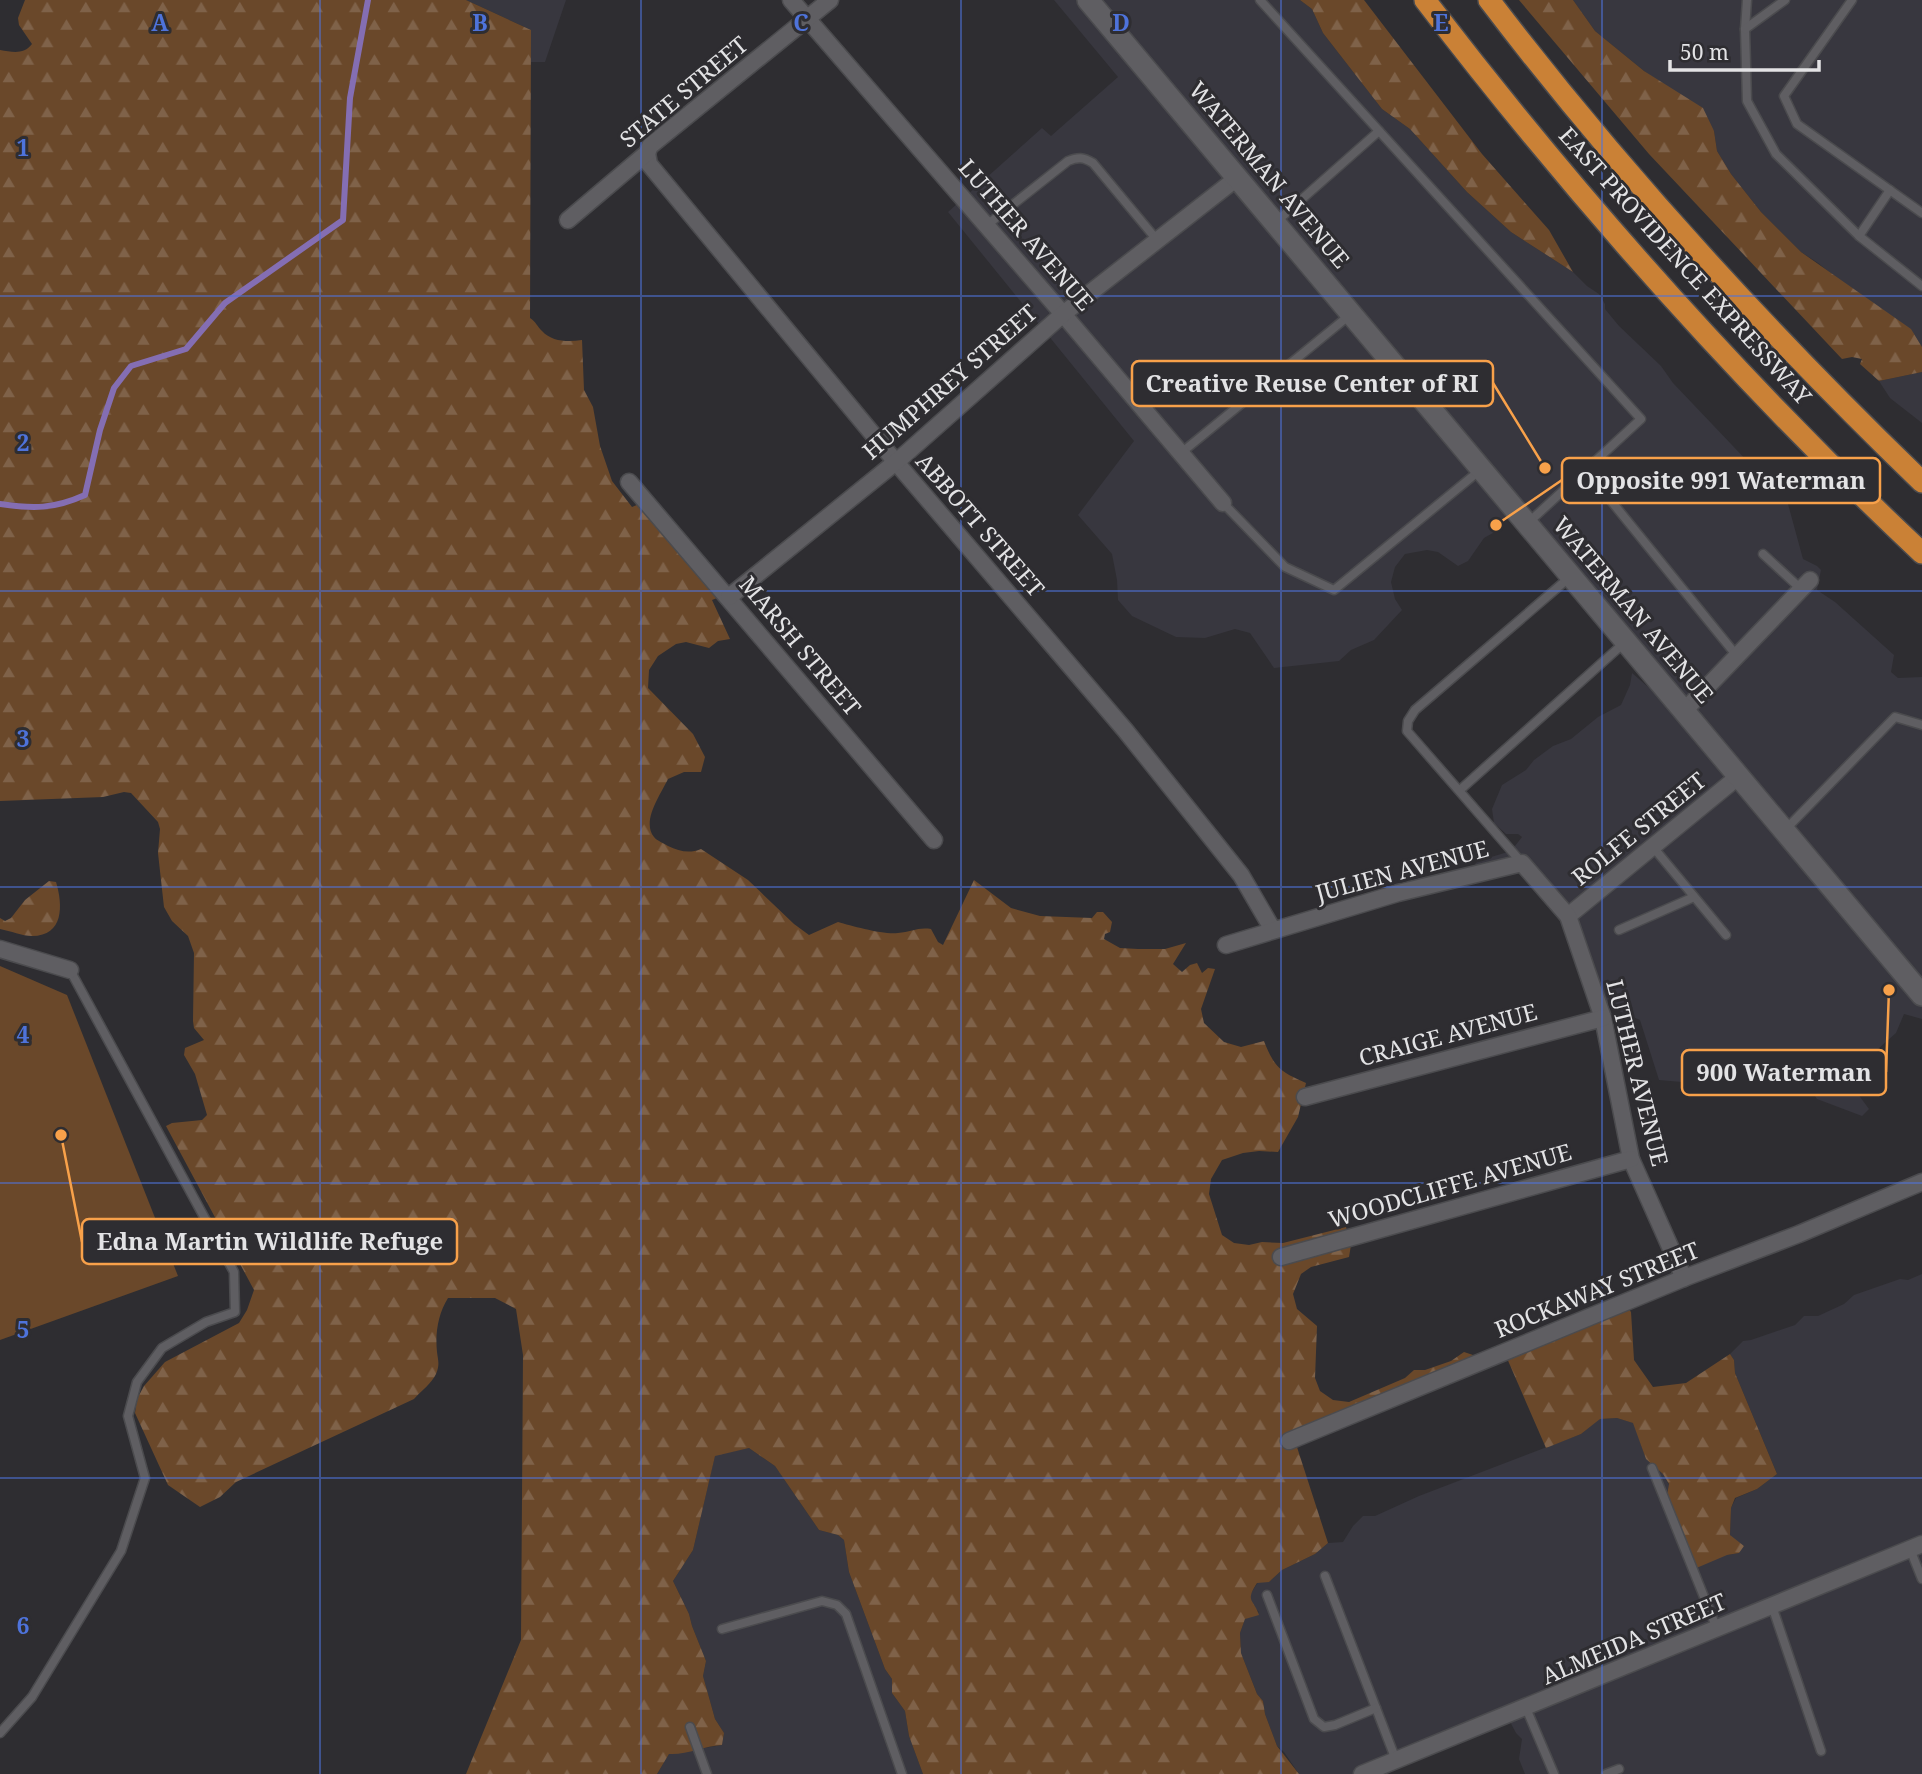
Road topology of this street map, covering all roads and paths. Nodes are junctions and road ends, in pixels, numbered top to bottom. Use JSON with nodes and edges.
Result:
{"nodes":[{"id":1,"x":791,"y":0,"type":"edge"},
{"id":2,"x":830,"y":0,"type":"edge"},
{"id":3,"x":1088,"y":0,"type":"edge"},
{"id":4,"x":1260,"y":0,"type":"edge"},
{"id":5,"x":1425,"y":0,"type":"edge"},
{"id":6,"x":1489,"y":0,"type":"edge"},
{"id":7,"x":1747,"y":0,"type":"edge"},
{"id":8,"x":1785,"y":0,"type":"edge"},
{"id":9,"x":1852,"y":0,"type":"edge"},
{"id":10,"x":807,"y":19,"type":"junction"},
{"id":11,"x":1745,"y":29,"type":"junction"},
{"id":12,"x":1379,"y":131,"type":"junction"},
{"id":13,"x":647,"y":153,"type":"junction"},
{"id":14,"x":1237,"y":178,"type":"junction"},
{"id":15,"x":1890,"y":190,"type":"junction"},
{"id":16,"x":1922,"y":213,"type":"edge"},
{"id":17,"x":568,"y":220,"type":"dead end"},
{"id":18,"x":1275,"y":223,"type":"junction"},
{"id":19,"x":987,"y":225,"type":"junction"},
{"id":20,"x":1859,"y":236,"type":"junction"},
{"id":21,"x":1157,"y":240,"type":"junction"},
{"id":22,"x":1922,"y":286,"type":"edge"},
{"id":23,"x":1063,"y":314,"type":"junction"},
{"id":24,"x":1351,"y":314,"type":"junction"},
{"id":25,"x":1181,"y":453,"type":"junction"},
{"id":26,"x":895,"y":461,"type":"junction"},
{"id":27,"x":1481,"y":469,"type":"junction"},
{"id":28,"x":1586,"y":470,"type":"junction"},
{"id":29,"x":629,"y":482,"type":"dead end"},
{"id":30,"x":1922,"y":482,"type":"edge"},
{"id":31,"x":1223,"y":503,"type":"joint"},
{"id":32,"x":1527,"y":524,"type":"junction"},
{"id":33,"x":1922,"y":553,"type":"edge"},
{"id":34,"x":1763,"y":554,"type":"dead end"},
{"id":35,"x":1571,"y":576,"type":"junction"},
{"id":36,"x":1806,"y":584,"type":"joint"},
{"id":37,"x":729,"y":597,"type":"junction"},
{"id":38,"x":1626,"y":642,"type":"junction"},
{"id":39,"x":1737,"y":656,"type":"junction"},
{"id":40,"x":1684,"y":711,"type":"junction"},
{"id":41,"x":1922,"y":725,"type":"edge"},
{"id":42,"x":1739,"y":776,"type":"junction"},
{"id":43,"x":1460,"y":790,"type":"junction"},
{"id":44,"x":1784,"y":831,"type":"junction"},
{"id":45,"x":934,"y":840,"type":"dead end"},
{"id":46,"x":1653,"y":847,"type":"junction"},
{"id":47,"x":1522,"y":863,"type":"junction"},
{"id":48,"x":1695,"y":897,"type":"junction"},
{"id":49,"x":1568,"y":916,"type":"junction"},
{"id":50,"x":1273,"y":930,"type":"junction"},
{"id":51,"x":1619,"y":930,"type":"dead end"},
{"id":52,"x":1726,"y":935,"type":"dead end"},
{"id":53,"x":1226,"y":945,"type":"dead end"},
{"id":54,"x":0,"y":948,"type":"edge"},
{"id":55,"x":70,"y":970,"type":"joint"},
{"id":56,"x":1922,"y":995,"type":"edge"},
{"id":57,"x":1603,"y":1018,"type":"junction"},
{"id":58,"x":1306,"y":1097,"type":"dead end"},
{"id":59,"x":1631,"y":1159,"type":"junction"},
{"id":60,"x":1922,"y":1182,"type":"edge"},
{"id":61,"x":1281,"y":1257,"type":"dead end"},
{"id":62,"x":1684,"y":1278,"type":"junction"},
{"id":63,"x":1289,"y":1441,"type":"dead end"},
{"id":64,"x":1652,"y":1468,"type":"dead end"},
{"id":65,"x":1916,"y":1546,"type":"edge"},
{"id":66,"x":1325,"y":1576,"type":"dead end"},
{"id":67,"x":1922,"y":1579,"type":"edge"},
{"id":68,"x":1267,"y":1595,"type":"dead end"},
{"id":69,"x":1772,"y":1606,"type":"junction"},
{"id":70,"x":722,"y":1629,"type":"dead end"},
{"id":71,"x":1717,"y":1629,"type":"junction"},
{"id":72,"x":1376,"y":1708,"type":"junction"},
{"id":73,"x":1526,"y":1708,"type":"junction"},
{"id":74,"x":690,"y":1727,"type":"dead end"},
{"id":75,"x":0,"y":1733,"type":"edge"},
{"id":76,"x":1821,"y":1751,"type":"dead end"},
{"id":77,"x":1396,"y":1760,"type":"junction"},
{"id":78,"x":1619,"y":1769,"type":"dead end"},
{"id":79,"x":707,"y":1774,"type":"edge"},
{"id":80,"x":902,"y":1774,"type":"edge"},
{"id":81,"x":1362,"y":1774,"type":"edge"},
{"id":82,"x":1553,"y":1774,"type":"edge"},
{"id":83,"x":1606,"y":1774,"type":"edge"}],
"edges":[{"from":1,"to":10,"type":"street","name":"LUTHER AVENUE"},
{"from":2,"to":10,"type":"street","name":"STATE STREET"},
{"from":3,"to":14,"type":"main road","name":"WATERMAN AVENUE"},
{"from":4,"to":12,"type":"lane"},
{"from":5,"to":33,"type":"highway","name":"EAST PROVIDENCE EXPRESSWAY"},
{"from":6,"to":30,"type":"highway","name":"EAST PROVIDENCE EXPRESSWAY"},
{"from":7,"to":11,"type":"lane"},
{"from":8,"to":11,"type":"lane"},
{"from":9,"to":15,"type":"lane"},
{"from":10,"to":13,"type":"street","name":"STATE STREET"},
{"from":10,"to":19,"type":"street","name":"LUTHER AVENUE"},
{"from":11,"to":20,"type":"lane"},
{"from":12,"to":18,"type":"lane"},
{"from":12,"to":28,"type":"lane"},
{"from":13,"to":17,"type":"street","name":"STATE STREET"},
{"from":13,"to":26,"type":"street","name":"ABBOTT STREET"},
{"from":14,"to":18,"type":"main road","name":"WATERMAN AVENUE"},
{"from":14,"to":21,"type":"street","name":"HUMPHREY STREET"},
{"from":15,"to":16,"type":"lane"},
{"from":15,"to":20,"type":"lane"},
{"from":18,"to":24,"type":"main road","name":"WATERMAN AVENUE"},
{"from":19,"to":21,"type":"lane"},
{"from":19,"to":23,"type":"street","name":"LUTHER AVENUE"},
{"from":20,"to":22,"type":"lane"},
{"from":21,"to":23,"type":"street","name":"HUMPHREY STREET"},
{"from":23,"to":25,"type":"street","name":"LUTHER AVENUE"},
{"from":23,"to":26,"type":"street","name":"HUMPHREY STREET"},
{"from":24,"to":25,"type":"lane"},
{"from":24,"to":27,"type":"main road","name":"WATERMAN AVENUE"},
{"from":25,"to":31,"type":"street","name":"LUTHER AVENUE"},
{"from":26,"to":37,"type":"street","name":"HUMPHREY STREET"},
{"from":26,"to":50,"type":"street","name":"ABBOTT STREET"},
{"from":27,"to":31,"type":"lane"},
{"from":27,"to":32,"type":"main road","name":"WATERMAN AVENUE"},
{"from":28,"to":32,"type":"lane"},
{"from":28,"to":39,"type":"lane"},
{"from":29,"to":37,"type":"street","name":"MARSH STREET"},
{"from":32,"to":35,"type":"main road","name":"WATERMAN AVENUE"},
{"from":34,"to":36,"type":"lane"},
{"from":35,"to":38,"type":"main road","name":"WATERMAN AVENUE"},
{"from":35,"to":43,"type":"lane"},
{"from":36,"to":39,"type":"street"},
{"from":37,"to":45,"type":"street","name":"MARSH STREET"},
{"from":38,"to":40,"type":"main road","name":"WATERMAN AVENUE"},
{"from":38,"to":43,"type":"lane"},
{"from":39,"to":40,"type":"street"},
{"from":40,"to":42,"type":"main road","name":"WATERMAN AVENUE"},
{"from":41,"to":44,"type":"lane"},
{"from":42,"to":44,"type":"main road","name":"WATERMAN AVENUE"},
{"from":42,"to":46,"type":"street","name":"ROLFE STREET"},
{"from":43,"to":47,"type":"lane"},
{"from":44,"to":56,"type":"main road","name":"WATERMAN AVENUE"},
{"from":46,"to":48,"type":"lane"},
{"from":46,"to":49,"type":"street","name":"ROLFE STREET"},
{"from":47,"to":49,"type":"street","name":"JULIEN AVENUE"},
{"from":47,"to":50,"type":"street","name":"JULIEN AVENUE"},
{"from":48,"to":51,"type":"lane"},
{"from":48,"to":52,"type":"lane"},
{"from":49,"to":57,"type":"street","name":"LUTHER AVENUE"},
{"from":50,"to":53,"type":"street","name":"JULIEN AVENUE"},
{"from":54,"to":55,"type":"street"},
{"from":55,"to":75,"type":"lane"},
{"from":57,"to":58,"type":"street","name":"CRAIGE AVENUE"},
{"from":57,"to":59,"type":"street","name":"LUTHER AVENUE"},
{"from":59,"to":61,"type":"street","name":"WOODCLIFFE AVENUE"},
{"from":59,"to":62,"type":"street","name":"LUTHER AVENUE"},
{"from":60,"to":62,"type":"street","name":"ROCKAWAY STREET"},
{"from":62,"to":63,"type":"street","name":"ROCKAWAY STREET"},
{"from":64,"to":71,"type":"lane"},
{"from":65,"to":67,"type":"lane"},
{"from":65,"to":69,"type":"street","name":"ALMEIDA STREET"},
{"from":66,"to":72,"type":"lane"},
{"from":68,"to":72,"type":"lane"},
{"from":69,"to":71,"type":"street","name":"ALMEIDA STREET"},
{"from":69,"to":76,"type":"lane"},
{"from":70,"to":80,"type":"lane"},
{"from":71,"to":73,"type":"street","name":"ALMEIDA STREET"},
{"from":72,"to":77,"type":"lane"},
{"from":73,"to":77,"type":"street","name":"ALMEIDA STREET"},
{"from":73,"to":82,"type":"lane"},
{"from":74,"to":79,"type":"lane"},
{"from":77,"to":81,"type":"street","name":"ALMEIDA STREET"},
{"from":78,"to":83,"type":"lane"}]}
